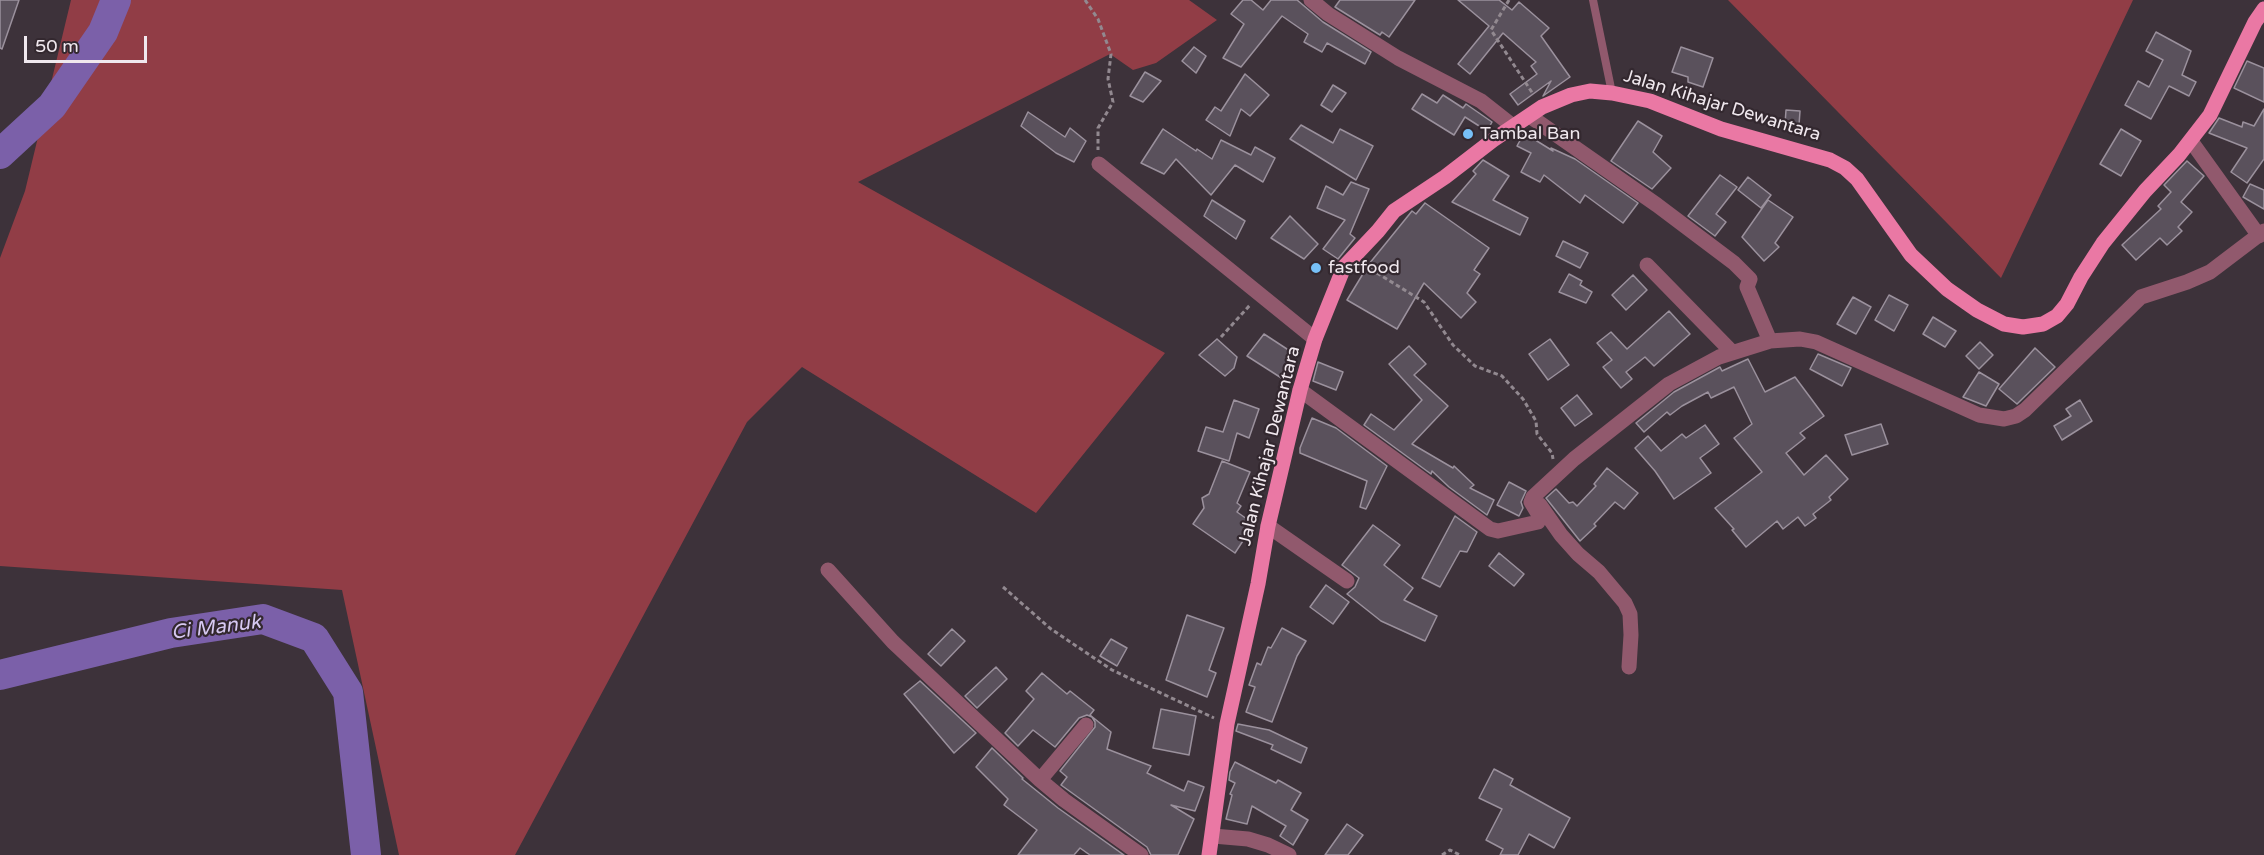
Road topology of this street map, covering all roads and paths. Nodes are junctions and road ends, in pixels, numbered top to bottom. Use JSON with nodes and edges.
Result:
{"nodes":[{"id":1,"x":1085,"y":0,"type":"edge"},
{"id":2,"x":1311,"y":0,"type":"edge"},
{"id":3,"x":1509,"y":0,"type":"edge"},
{"id":4,"x":1593,"y":0,"type":"edge"},
{"id":5,"x":2264,"y":9,"type":"edge"},
{"id":6,"x":1612,"y":93,"type":"junction"},
{"id":7,"x":1536,"y":112,"type":"junction"},
{"id":8,"x":1514,"y":127,"type":"junction"},
{"id":9,"x":2191,"y":141,"type":"junction"},
{"id":10,"x":1099,"y":164,"type":"joint"},
{"id":11,"x":2261,"y":233,"type":"edge"},
{"id":12,"x":1353,"y":258,"type":"junction"},
{"id":13,"x":1647,"y":265,"type":"dead end"},
{"id":14,"x":1259,"y":294,"type":"junction"},
{"id":15,"x":1221,"y":338,"type":"dead end"},
{"id":16,"x":1316,"y":339,"type":"junction"},
{"id":17,"x":1770,"y":341,"type":"junction"},
{"id":18,"x":1732,"y":352,"type":"junction"},
{"id":19,"x":1300,"y":390,"type":"junction"},
{"id":20,"x":1556,"y":475,"type":"junction"},
{"id":21,"x":1540,"y":489,"type":"junction"},
{"id":22,"x":1268,"y":526,"type":"junction"},
{"id":23,"x":828,"y":570,"type":"dead end"},
{"id":24,"x":1347,"y":581,"type":"dead end"},
{"id":25,"x":1003,"y":587,"type":"dead end"},
{"id":26,"x":1629,"y":667,"type":"dead end"},
{"id":27,"x":1086,"y":724,"type":"dead end"},
{"id":28,"x":1227,"y":724,"type":"junction"},
{"id":29,"x":1040,"y":780,"type":"junction"},
{"id":30,"x":1213,"y":836,"type":"junction"},
{"id":31,"x":1141,"y":855,"type":"edge"},
{"id":32,"x":1209,"y":855,"type":"edge"},
{"id":33,"x":1289,"y":855,"type":"edge"},
{"id":34,"x":1442,"y":855,"type":"edge"},
{"id":35,"x":1460,"y":855,"type":"edge"}],
"edges":[{"from":1,"to":10,"type":"path"},
{"from":2,"to":8,"type":"street"},
{"from":3,"to":7,"type":"path"},
{"from":4,"to":6,"type":"lane"},
{"from":5,"to":9,"type":"main road","name":"Jalan Kihajar Dewantara"},
{"from":6,"to":7,"type":"main road","name":"Jalan Kihajar Dewantara"},
{"from":6,"to":9,"type":"main road","name":"Jalan Kihajar Dewantara"},
{"from":7,"to":8,"type":"main road","name":"Jalan Kihajar Dewantara"},
{"from":7,"to":17,"type":"street"},
{"from":8,"to":12,"type":"main road","name":"Jalan Kihajar Dewantara"},
{"from":9,"to":11,"type":"street"},
{"from":10,"to":14,"type":"street"},
{"from":11,"to":17,"type":"street"},
{"from":12,"to":16,"type":"main road","name":"Jalan Kihajar Dewantara"},
{"from":12,"to":20,"type":"path"},
{"from":13,"to":18,"type":"street"},
{"from":14,"to":15,"type":"path"},
{"from":14,"to":16,"type":"street"},
{"from":16,"to":19,"type":"main road","name":"Jalan Kihajar Dewantara"},
{"from":17,"to":18,"type":"street"},
{"from":18,"to":20,"type":"street"},
{"from":19,"to":21,"type":"street"},
{"from":19,"to":22,"type":"main road","name":"Jalan Kihajar Dewantara"},
{"from":20,"to":21,"type":"street"},
{"from":21,"to":26,"type":"street"},
{"from":22,"to":24,"type":"street"},
{"from":22,"to":28,"type":"main road","name":"Jalan Kihajar Dewantara"},
{"from":23,"to":29,"type":"street"},
{"from":25,"to":28,"type":"path"},
{"from":27,"to":29,"type":"street"},
{"from":28,"to":30,"type":"main road","name":"Jalan Kihajar Dewantara"},
{"from":29,"to":31,"type":"street"},
{"from":30,"to":32,"type":"main road","name":"Jalan Kihajar Dewantara"},
{"from":30,"to":33,"type":"street"},
{"from":34,"to":35,"type":"path"}]}
